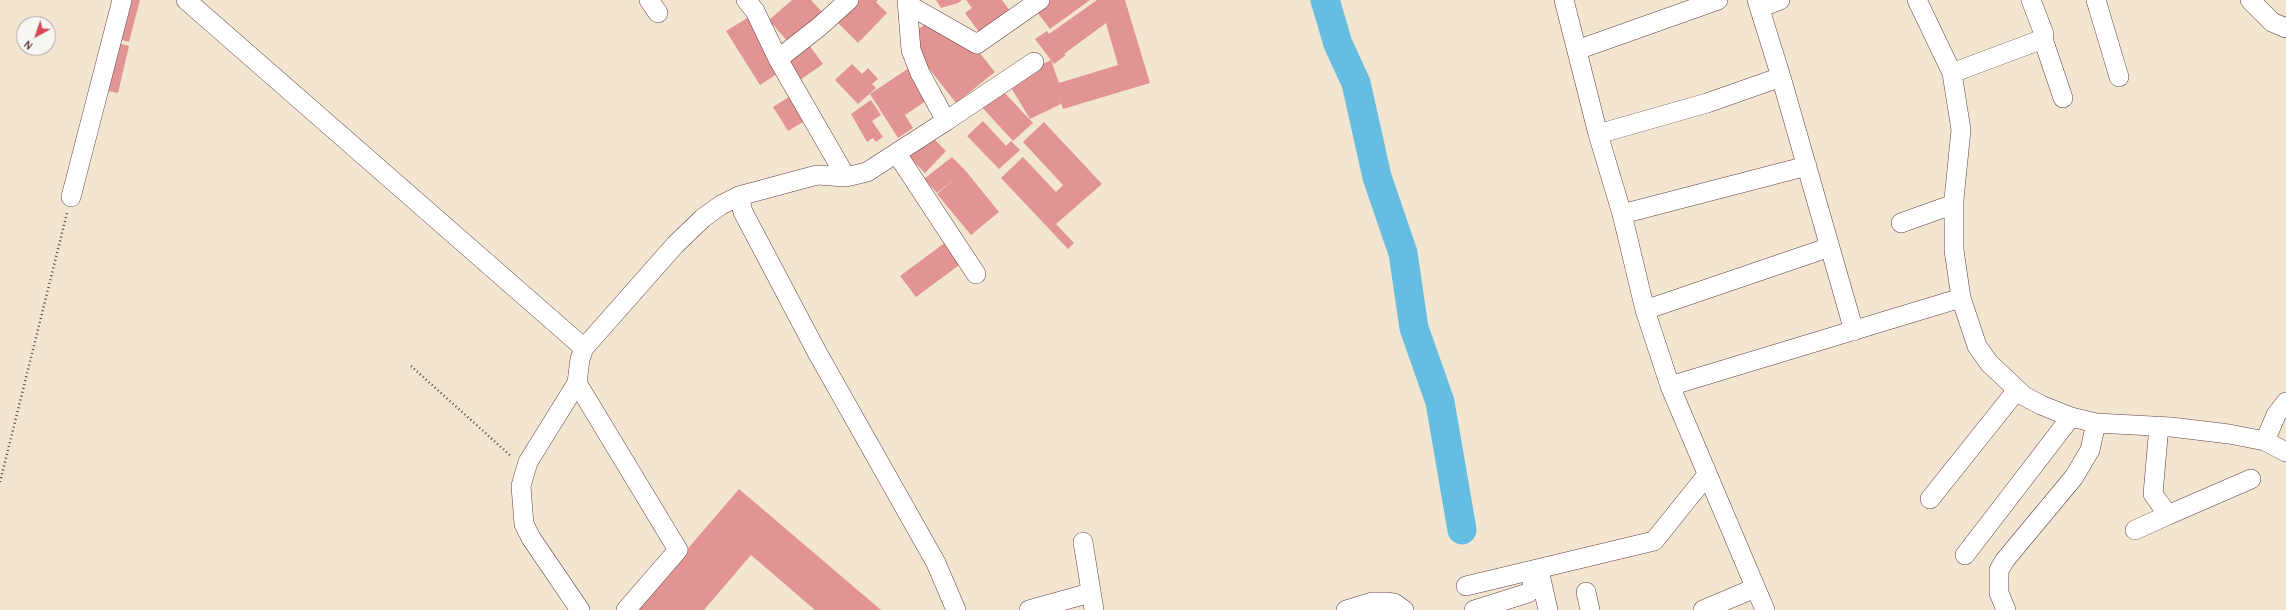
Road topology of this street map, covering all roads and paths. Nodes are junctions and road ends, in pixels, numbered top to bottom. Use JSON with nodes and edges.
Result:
{"nodes":[{"id":1,"x":122,"y":0,"type":"edge"},
{"id":2,"x":186,"y":0,"type":"edge"},
{"id":3,"x":746,"y":0,"type":"edge"},
{"id":4,"x":849,"y":0,"type":"edge"},
{"id":5,"x":1040,"y":0,"type":"edge"},
{"id":6,"x":1564,"y":0,"type":"edge"},
{"id":7,"x":1718,"y":0,"type":"edge"},
{"id":8,"x":1780,"y":0,"type":"edge"},
{"id":9,"x":1918,"y":0,"type":"edge"},
{"id":10,"x":2031,"y":0,"type":"edge"},
{"id":11,"x":2096,"y":0,"type":"edge"},
{"id":12,"x":2250,"y":0,"type":"edge"},
{"id":13,"x":907,"y":2,"type":"edge"},
{"id":14,"x":1759,"y":4,"type":"edge"},
{"id":15,"x":2286,"y":28,"type":"edge"},
{"id":16,"x":2043,"y":39,"type":"junction"},
{"id":17,"x":1577,"y":50,"type":"junction"},
{"id":18,"x":778,"y":58,"type":"junction"},
{"id":19,"x":1034,"y":62,"type":"dead end"},
{"id":20,"x":1955,"y":72,"type":"junction"},
{"id":21,"x":1782,"y":76,"type":"junction"},
{"id":22,"x":2119,"y":77,"type":"dead end"},
{"id":23,"x":2063,"y":98,"type":"dead end"},
{"id":24,"x":946,"y":121,"type":"junction"},
{"id":25,"x":1598,"y":134,"type":"junction"},
{"id":26,"x":897,"y":154,"type":"junction"},
{"id":27,"x":1807,"y":166,"type":"junction"},
{"id":28,"x":846,"y":176,"type":"junction"},
{"id":29,"x":739,"y":196,"type":"junction"},
{"id":30,"x":71,"y":198,"type":"joint"},
{"id":31,"x":1954,"y":204,"type":"junction"},
{"id":32,"x":1622,"y":214,"type":"junction"},
{"id":33,"x":1901,"y":223,"type":"dead end"},
{"id":34,"x":1830,"y":247,"type":"junction"},
{"id":35,"x":976,"y":274,"type":"dead end"},
{"id":36,"x":1961,"y":298,"type":"junction"},
{"id":37,"x":1645,"y":310,"type":"junction"},
{"id":38,"x":1854,"y":331,"type":"junction"},
{"id":39,"x":584,"y":348,"type":"junction"},
{"id":40,"x":411,"y":366,"type":"dead end"},
{"id":41,"x":577,"y":383,"type":"junction"},
{"id":42,"x":1670,"y":386,"type":"junction"},
{"id":43,"x":2017,"y":390,"type":"junction"},
{"id":44,"x":2071,"y":417,"type":"junction"},
{"id":45,"x":2274,"y":422,"type":"edge"},
{"id":46,"x":2096,"y":423,"type":"junction"},
{"id":47,"x":2159,"y":426,"type":"junction"},
{"id":48,"x":2286,"y":452,"type":"edge"},
{"id":49,"x":526,"y":469,"type":"junction"},
{"id":50,"x":1707,"y":475,"type":"junction"},
{"id":51,"x":2251,"y":479,"type":"dead end"},
{"id":52,"x":0,"y":482,"type":"edge"},
{"id":53,"x":1930,"y":499,"type":"dead end"},
{"id":54,"x":2168,"y":515,"type":"junction"},
{"id":55,"x":2135,"y":530,"type":"dead end"},
{"id":56,"x":1083,"y":542,"type":"dead end"},
{"id":57,"x":1965,"y":555,"type":"dead end"},
{"id":58,"x":1535,"y":570,"type":"junction"},
{"id":59,"x":1466,"y":586,"type":"dead end"},
{"id":60,"x":1755,"y":588,"type":"junction"},
{"id":61,"x":1092,"y":602,"type":"edge"},
{"id":62,"x":580,"y":610,"type":"edge"},
{"id":63,"x":626,"y":610,"type":"edge"},
{"id":64,"x":956,"y":610,"type":"edge"},
{"id":65,"x":1029,"y":610,"type":"edge"},
{"id":66,"x":1346,"y":610,"type":"edge"},
{"id":67,"x":1404,"y":610,"type":"edge"},
{"id":68,"x":1474,"y":610,"type":"edge"},
{"id":69,"x":1548,"y":610,"type":"edge"},
{"id":70,"x":1703,"y":610,"type":"edge"},
{"id":71,"x":1765,"y":610,"type":"edge"},
{"id":72,"x":2006,"y":610,"type":"edge"}],
"edges":[{"from":1,"to":30,"type":"street"},
{"from":2,"to":39,"type":"street"},
{"from":3,"to":18,"type":"street"},
{"from":4,"to":18,"type":"street"},
{"from":5,"to":13,"type":"street"},
{"from":6,"to":17,"type":"street"},
{"from":7,"to":17,"type":"street"},
{"from":8,"to":14,"type":"street"},
{"from":9,"to":20,"type":"street"},
{"from":10,"to":16,"type":"street"},
{"from":11,"to":22,"type":"street"},
{"from":12,"to":15,"type":"street"},
{"from":13,"to":24,"type":"street"},
{"from":14,"to":21,"type":"street"},
{"from":16,"to":20,"type":"street"},
{"from":16,"to":23,"type":"street"},
{"from":17,"to":25,"type":"street"},
{"from":18,"to":28,"type":"street"},
{"from":19,"to":24,"type":"street"},
{"from":20,"to":31,"type":"street"},
{"from":21,"to":25,"type":"street"},
{"from":21,"to":27,"type":"street"},
{"from":24,"to":26,"type":"street"},
{"from":25,"to":32,"type":"street"},
{"from":26,"to":28,"type":"street"},
{"from":26,"to":35,"type":"street"},
{"from":27,"to":32,"type":"street"},
{"from":27,"to":34,"type":"street"},
{"from":28,"to":29,"type":"street"},
{"from":29,"to":39,"type":"street"},
{"from":29,"to":64,"type":"street"},
{"from":30,"to":52,"type":"path"},
{"from":31,"to":33,"type":"street"},
{"from":31,"to":36,"type":"street"},
{"from":32,"to":37,"type":"street"},
{"from":34,"to":37,"type":"street"},
{"from":34,"to":38,"type":"street"},
{"from":36,"to":38,"type":"street"},
{"from":36,"to":43,"type":"street"},
{"from":37,"to":42,"type":"street"},
{"from":38,"to":42,"type":"street"},
{"from":39,"to":41,"type":"street"},
{"from":40,"to":49,"type":"path"},
{"from":41,"to":49,"type":"street"},
{"from":41,"to":63,"type":"street"},
{"from":42,"to":50,"type":"street"},
{"from":43,"to":44,"type":"street"},
{"from":43,"to":53,"type":"street"},
{"from":44,"to":46,"type":"street"},
{"from":44,"to":57,"type":"street"},
{"from":45,"to":47,"type":"street"},
{"from":45,"to":48,"type":"street"},
{"from":46,"to":47,"type":"street"},
{"from":46,"to":72,"type":"street"},
{"from":47,"to":54,"type":"street"},
{"from":49,"to":62,"type":"street"},
{"from":50,"to":58,"type":"street"},
{"from":50,"to":60,"type":"street"},
{"from":51,"to":54,"type":"street"},
{"from":54,"to":55,"type":"street"},
{"from":56,"to":61,"type":"street"},
{"from":58,"to":59,"type":"street"},
{"from":58,"to":68,"type":"street"},
{"from":58,"to":69,"type":"street"},
{"from":60,"to":70,"type":"street"},
{"from":60,"to":71,"type":"street"},
{"from":61,"to":65,"type":"street"},
{"from":66,"to":67,"type":"street"}]}
